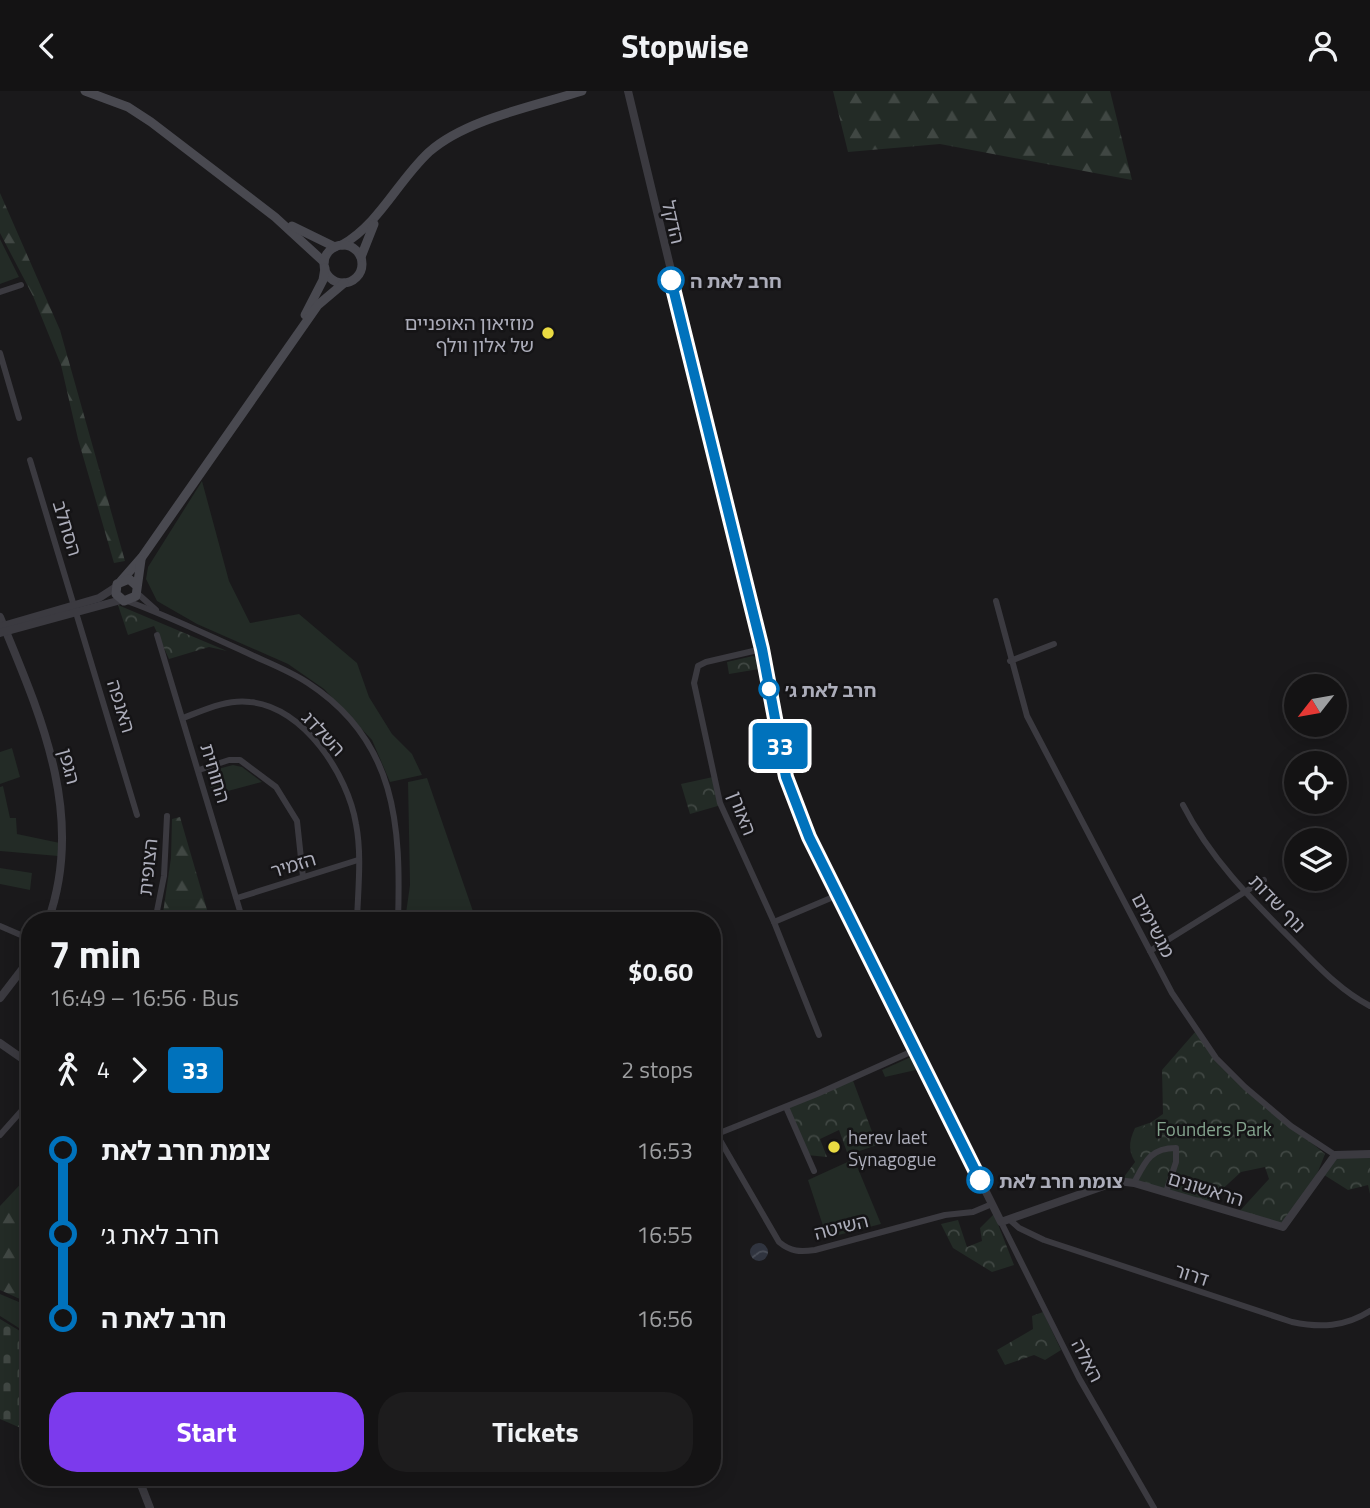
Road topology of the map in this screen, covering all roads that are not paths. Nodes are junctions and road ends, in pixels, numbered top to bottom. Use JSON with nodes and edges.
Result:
{"nodes":[{"id":1,"x":85,"y":91,"type":"edge"},
{"id":2,"x":582,"y":91,"type":"edge"},
{"id":3,"x":628,"y":91,"type":"edge"},
{"id":4,"x":378,"y":216,"type":"junction"},
{"id":5,"x":275,"y":217,"type":"junction"},
{"id":6,"x":339,"y":246,"type":"junction"},
{"id":7,"x":361,"y":257,"type":"junction"},
{"id":8,"x":324,"y":265,"type":"junction"},
{"id":9,"x":344,"y":283,"type":"junction"},
{"id":10,"x":21,"y":285,"type":"dead end"},
{"id":11,"x":0,"y":292,"type":"edge"},
{"id":12,"x":293,"y":339,"type":"junction"},
{"id":13,"x":0,"y":353,"type":"edge"},
{"id":14,"x":19,"y":418,"type":"dead end"},
{"id":15,"x":30,"y":460,"type":"dead end"},
{"id":16,"x":142,"y":557,"type":"junction"},
{"id":17,"x":118,"y":584,"type":"junction"},
{"id":18,"x":137,"y":590,"type":"junction"},
{"id":19,"x":124,"y":600,"type":"junction"},
{"id":20,"x":996,"y":601,"type":"dead end"},
{"id":21,"x":77,"y":608,"type":"junction"},
{"id":22,"x":164,"y":615,"type":"junction"},
{"id":23,"x":2,"y":627,"type":"edge"},
{"id":24,"x":157,"y":635,"type":"dead end"},
{"id":25,"x":1054,"y":644,"type":"dead end"},
{"id":26,"x":762,"y":649,"type":"junction"},
{"id":27,"x":1010,"y":661,"type":"junction"},
{"id":28,"x":183,"y":718,"type":"junction"},
{"id":29,"x":199,"y":770,"type":"junction"},
{"id":30,"x":1183,"y":805,"type":"dead end"},
{"id":31,"x":137,"y":815,"type":"dead end"},
{"id":32,"x":167,"y":816,"type":"dead end"},
{"id":33,"x":358,"y":860,"type":"junction"},
{"id":34,"x":303,"y":877,"type":"junction"},
{"id":35,"x":1264,"y":880,"type":"dead end"},
{"id":36,"x":1244,"y":892,"type":"junction"},
{"id":37,"x":838,"y":895,"type":"junction"},
{"id":38,"x":237,"y":898,"type":"junction"},
{"id":39,"x":50,"y":912,"type":"edge"},
{"id":40,"x":157,"y":912,"type":"edge"},
{"id":41,"x":241,"y":912,"type":"edge"},
{"id":42,"x":356,"y":912,"type":"edge"},
{"id":43,"x":398,"y":912,"type":"edge"},
{"id":44,"x":774,"y":922,"type":"junction"},
{"id":45,"x":0,"y":926,"type":"edge"},
{"id":46,"x":21,"y":935,"type":"edge"},
{"id":47,"x":1150,"y":951,"type":"junction"},
{"id":48,"x":21,"y":971,"type":"edge"},
{"id":49,"x":0,"y":998,"type":"edge"},
{"id":50,"x":1370,"y":1006,"type":"edge"},
{"id":51,"x":819,"y":1035,"type":"dead end"},
{"id":52,"x":0,"y":1043,"type":"edge"},
{"id":53,"x":915,"y":1049,"type":"junction"},
{"id":54,"x":21,"y":1058,"type":"edge"},
{"id":55,"x":786,"y":1107,"type":"junction"},
{"id":56,"x":21,"y":1111,"type":"edge"},
{"id":57,"x":721,"y":1134,"type":"edge"},
{"id":58,"x":0,"y":1135,"type":"edge"},
{"id":59,"x":721,"y":1146,"type":"edge"},
{"id":60,"x":1370,"y":1154,"type":"edge"},
{"id":61,"x":1335,"y":1156,"type":"junction"},
{"id":62,"x":814,"y":1171,"type":"dead end"},
{"id":63,"x":1134,"y":1183,"type":"junction"},
{"id":64,"x":1166,"y":1192,"type":"junction"},
{"id":65,"x":992,"y":1204,"type":"junction"},
{"id":66,"x":1006,"y":1221,"type":"junction"},
{"id":67,"x":1370,"y":1311,"type":"edge"},
{"id":68,"x":141,"y":1486,"type":"edge"},
{"id":69,"x":150,"y":1508,"type":"edge"},
{"id":70,"x":1154,"y":1508,"type":"edge"}],
"edges":[{"from":1,"to":5,"type":"main road"},
{"from":2,"to":4,"type":"main road"},
{"from":3,"to":26,"type":"street","name":"הדקל"},
{"from":4,"to":6,"type":"main road"},
{"from":4,"to":7,"type":"main road"},
{"from":5,"to":6,"type":"main road"},
{"from":5,"to":8,"type":"main road"},
{"from":6,"to":7,"type":"main road"},
{"from":6,"to":8,"type":"main road"},
{"from":7,"to":9,"type":"main road"},
{"from":8,"to":9,"type":"main road"},
{"from":8,"to":12,"type":"main road"},
{"from":9,"to":12,"type":"main road"},
{"from":10,"to":11,"type":"street"},
{"from":12,"to":16,"type":"main road"},
{"from":13,"to":14,"type":"street"},
{"from":15,"to":21,"type":"street","name":"הסחלב"},
{"from":16,"to":17,"type":"main road"},
{"from":16,"to":18,"type":"main road"},
{"from":17,"to":18,"type":"main road"},
{"from":17,"to":19,"type":"main road"},
{"from":17,"to":21,"type":"street"},
{"from":18,"to":19,"type":"main road"},
{"from":18,"to":22,"type":"street"},
{"from":19,"to":21,"type":"street"},
{"from":19,"to":22,"type":"street"},
{"from":20,"to":27,"type":"street","name":"מגשימים"},
{"from":21,"to":23,"type":"street"},
{"from":21,"to":31,"type":"street","name":"האנפה"},
{"from":22,"to":43,"type":"street"},
{"from":23,"to":39,"type":"street","name":"הגפן"},
{"from":24,"to":28,"type":"street","name":"החוחית"},
{"from":25,"to":27,"type":"street"},
{"from":26,"to":37,"type":"street","name":"הדקל"},
{"from":26,"to":44,"type":"street","name":"האורן"},
{"from":27,"to":47,"type":"street","name":"מגשימים"},
{"from":28,"to":29,"type":"street","name":"החוחית"},
{"from":28,"to":33,"type":"street","name":"השלדג"},
{"from":29,"to":34,"type":"street"},
{"from":29,"to":38,"type":"street","name":"החוחית"},
{"from":30,"to":36,"type":"street","name":"נוף שדות"},
{"from":32,"to":40,"type":"street","name":"הצופית"},
{"from":33,"to":34,"type":"street","name":"הזמיר"},
{"from":33,"to":42,"type":"street","name":"השלדג"},
{"from":34,"to":38,"type":"street","name":"הזמיר"},
{"from":35,"to":36,"type":"street"},
{"from":36,"to":47,"type":"street"},
{"from":36,"to":50,"type":"street","name":"נוף שדות"},
{"from":37,"to":44,"type":"street"},
{"from":37,"to":53,"type":"street","name":"הדקל"},
{"from":38,"to":41,"type":"street","name":"החוחית"},
{"from":44,"to":51,"type":"street"},
{"from":45,"to":46,"type":"street"},
{"from":47,"to":61,"type":"street","name":"מגשימים"},
{"from":48,"to":49,"type":"street"},
{"from":52,"to":54,"type":"street"},
{"from":53,"to":55,"type":"street"},
{"from":53,"to":65,"type":"street","name":"הדקל"},
{"from":55,"to":57,"type":"street"},
{"from":55,"to":62,"type":"street"},
{"from":56,"to":58,"type":"street"},
{"from":59,"to":65,"type":"street","name":"השיטה"},
{"from":60,"to":61,"type":"street"},
{"from":61,"to":64,"type":"street","name":"הראשונים"},
{"from":63,"to":64,"type":"street","name":"הראשונים"},
{"from":63,"to":64,"type":"street"},
{"from":63,"to":66,"type":"street","name":"הראשונים"},
{"from":65,"to":66,"type":"street","name":"הדקל"},
{"from":66,"to":67,"type":"street","name":"דרור"},
{"from":66,"to":70,"type":"street","name":"האלה"},
{"from":68,"to":69,"type":"street"}]}
